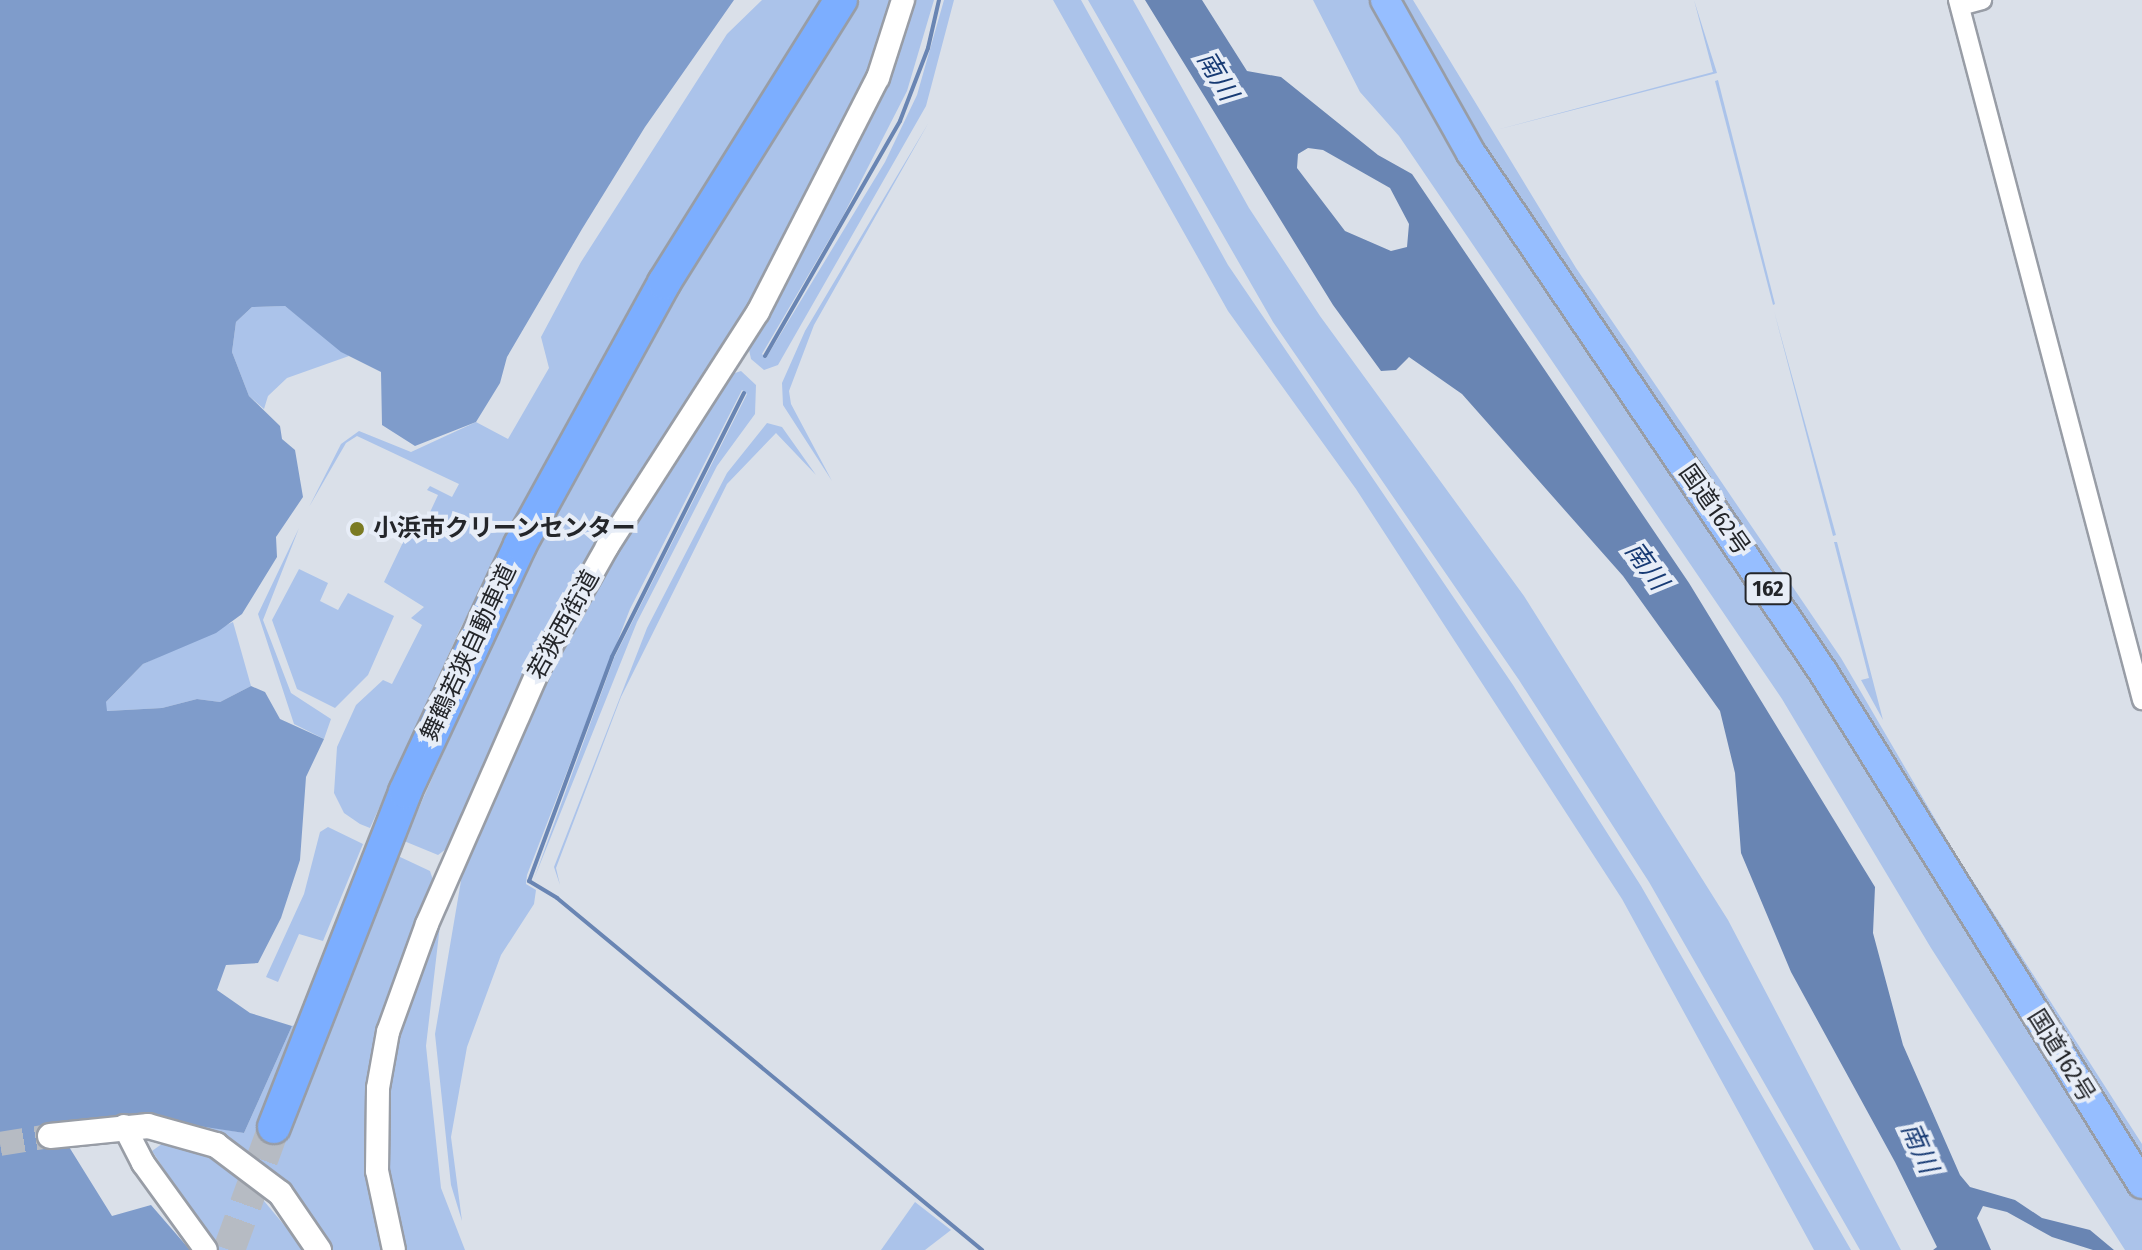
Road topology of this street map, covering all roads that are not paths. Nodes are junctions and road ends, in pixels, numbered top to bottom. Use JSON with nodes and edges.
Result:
{"nodes":[{"id":1,"x":841,"y":0,"type":"edge"},
{"id":2,"x":903,"y":0,"type":"edge"},
{"id":3,"x":1385,"y":0,"type":"edge"},
{"id":4,"x":1982,"y":0,"type":"edge"},
{"id":5,"x":1959,"y":3,"type":"edge"},
{"id":6,"x":2142,"y":700,"type":"edge"},
{"id":7,"x":124,"y":1126,"type":"junction"},
{"id":8,"x":274,"y":1127,"type":"tunnel mouth"},
{"id":9,"x":50,"y":1136,"type":"tunnel mouth"},
{"id":10,"x":2142,"y":1184,"type":"edge"},
{"id":11,"x":206,"y":1250,"type":"edge"},
{"id":12,"x":319,"y":1250,"type":"edge"},
{"id":13,"x":394,"y":1250,"type":"edge"}],
"edges":[{"from":1,"to":8,"type":"highway","name":"舞鶴若狭自動車道"},
{"from":2,"to":13,"type":"street","name":"若狭西街道"},
{"from":3,"to":10,"type":"highway","name":"国道162号","number":"162"},
{"from":4,"to":5,"type":"street"},
{"from":5,"to":6,"type":"street"},
{"from":7,"to":9,"type":"main road"},
{"from":7,"to":11,"type":"street"},
{"from":7,"to":12,"type":"main road"}]}
